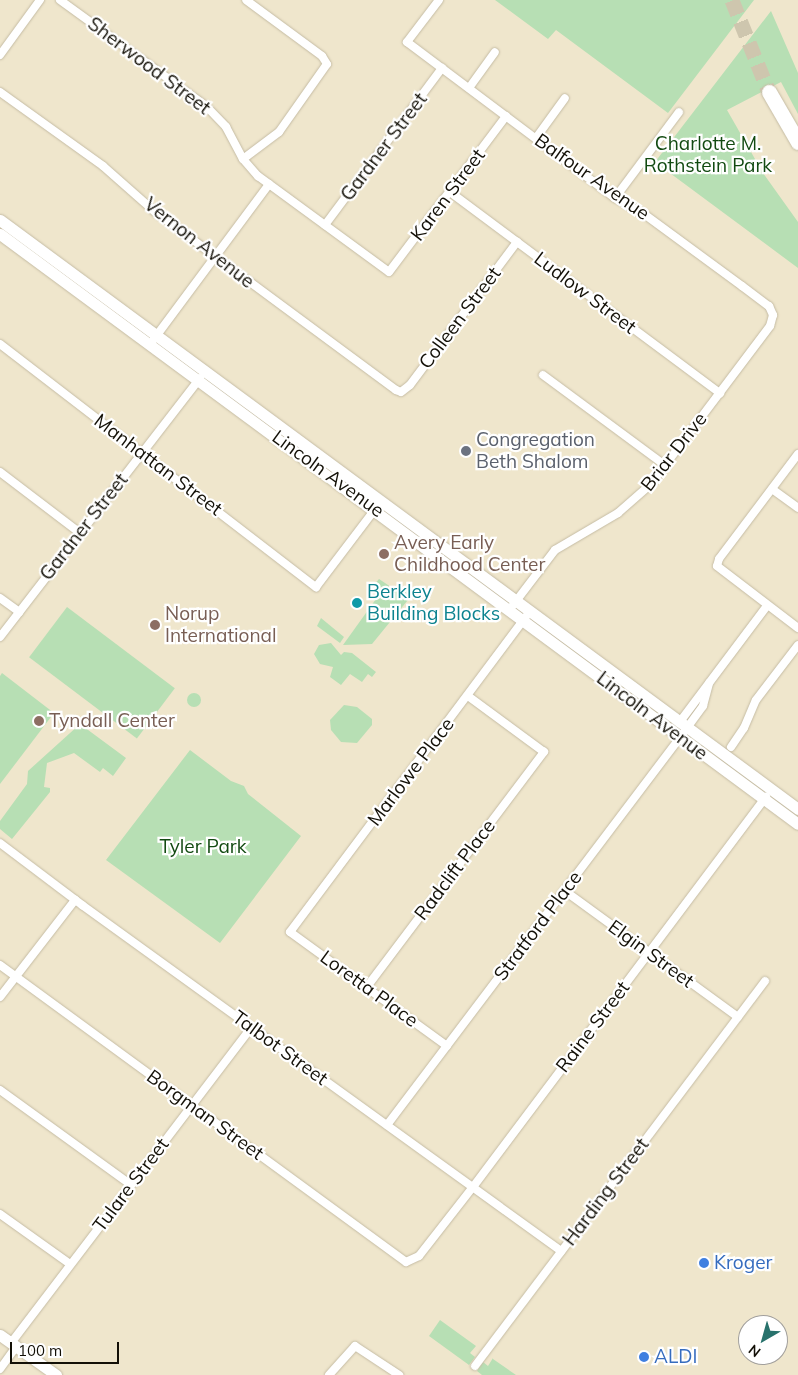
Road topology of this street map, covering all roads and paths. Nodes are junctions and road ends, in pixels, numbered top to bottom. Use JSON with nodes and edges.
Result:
{"nodes":[{"id":1,"x":40,"y":0,"type":"edge"},
{"id":2,"x":60,"y":0,"type":"edge"},
{"id":3,"x":246,"y":0,"type":"edge"},
{"id":4,"x":437,"y":1,"type":"edge"},
{"id":5,"x":496,"y":52,"type":"dead end"},
{"id":6,"x":0,"y":55,"type":"edge"},
{"id":7,"x":442,"y":68,"type":"junction"},
{"id":8,"x":469,"y":88,"type":"junction"},
{"id":9,"x":0,"y":92,"type":"edge"},
{"id":10,"x":769,"y":92,"type":"tunnel mouth"},
{"id":11,"x":566,"y":98,"type":"dead end"},
{"id":12,"x":679,"y":112,"type":"dead end"},
{"id":13,"x":506,"y":116,"type":"junction"},
{"id":14,"x":536,"y":138,"type":"junction"},
{"id":15,"x":798,"y":142,"type":"edge"},
{"id":16,"x":243,"y":158,"type":"junction"},
{"id":17,"x":269,"y":184,"type":"junction"},
{"id":18,"x":450,"y":192,"type":"junction"},
{"id":19,"x":615,"y":198,"type":"junction"},
{"id":20,"x":0,"y":220,"type":"edge"},
{"id":21,"x":325,"y":225,"type":"junction"},
{"id":22,"x":0,"y":234,"type":"edge"},
{"id":23,"x":517,"y":242,"type":"junction"},
{"id":24,"x":215,"y":256,"type":"junction"},
{"id":25,"x":389,"y":272,"type":"joint"},
{"id":26,"x":773,"y":315,"type":"joint"},
{"id":27,"x":154,"y":339,"type":"junction"},
{"id":28,"x":0,"y":344,"type":"edge"},
{"id":29,"x":202,"y":375,"type":"junction"},
{"id":30,"x":543,"y":375,"type":"dead end"},
{"id":31,"x":401,"y":392,"type":"joint"},
{"id":32,"x":720,"y":393,"type":"junction"},
{"id":33,"x":142,"y":453,"type":"junction"},
{"id":34,"x":798,"y":454,"type":"edge"},
{"id":35,"x":666,"y":466,"type":"junction"},
{"id":36,"x":0,"y":472,"type":"edge"},
{"id":37,"x":772,"y":489,"type":"junction"},
{"id":38,"x":379,"y":505,"type":"junction"},
{"id":39,"x":798,"y":508,"type":"edge"},
{"id":40,"x":80,"y":533,"type":"junction"},
{"id":41,"x":0,"y":598,"type":"edge"},
{"id":42,"x":514,"y":605,"type":"junction"},
{"id":43,"x":767,"y":606,"type":"junction"},
{"id":44,"x":19,"y":612,"type":"junction"},
{"id":45,"x":528,"y":615,"type":"junction"},
{"id":46,"x":798,"y":628,"type":"edge"},
{"id":47,"x":0,"y":637,"type":"edge"},
{"id":48,"x":798,"y":645,"type":"edge"},
{"id":49,"x":468,"y":696,"type":"junction"},
{"id":50,"x":683,"y":724,"type":"junction"},
{"id":51,"x":680,"y":737,"type":"junction"},
{"id":52,"x":731,"y":747,"type":"dead end"},
{"id":53,"x":772,"y":790,"type":"junction"},
{"id":54,"x":764,"y":800,"type":"junction"},
{"id":55,"x":798,"y":809,"type":"edge"},
{"id":56,"x":798,"y":824,"type":"edge"},
{"id":57,"x":0,"y":843,"type":"edge"},
{"id":58,"x":565,"y":891,"type":"junction"},
{"id":59,"x":75,"y":900,"type":"junction"},
{"id":60,"x":290,"y":932,"type":"joint"},
{"id":61,"x":649,"y":952,"type":"junction"},
{"id":62,"x":0,"y":965,"type":"edge"},
{"id":63,"x":15,"y":977,"type":"junction"},
{"id":64,"x":765,"y":981,"type":"dead end"},
{"id":65,"x":366,"y":988,"type":"junction"},
{"id":66,"x":0,"y":996,"type":"edge"},
{"id":67,"x":738,"y":1017,"type":"junction"},
{"id":68,"x":252,"y":1027,"type":"junction"},
{"id":69,"x":447,"y":1046,"type":"junction"},
{"id":70,"x":0,"y":1090,"type":"edge"},
{"id":71,"x":193,"y":1104,"type":"junction"},
{"id":72,"x":387,"y":1125,"type":"junction"},
{"id":73,"x":131,"y":1184,"type":"junction"},
{"id":74,"x":473,"y":1187,"type":"junction"},
{"id":75,"x":0,"y":1214,"type":"edge"},
{"id":76,"x":562,"y":1251,"type":"junction"},
{"id":77,"x":410,"y":1261,"type":"joint"},
{"id":78,"x":70,"y":1264,"type":"junction"},
{"id":79,"x":0,"y":1335,"type":"edge"},
{"id":80,"x":13,"y":1345,"type":"junction"},
{"id":81,"x":475,"y":1366,"type":"dead end"},
{"id":82,"x":0,"y":1369,"type":"edge"},
{"id":83,"x":56,"y":1375,"type":"edge"},
{"id":84,"x":329,"y":1375,"type":"edge"},
{"id":85,"x":399,"y":1375,"type":"edge"}],
"edges":[{"from":1,"to":6,"type":"street"},
{"from":2,"to":16,"type":"street","name":"Sherwood Street"},
{"from":3,"to":16,"type":"street"},
{"from":4,"to":7,"type":"street","name":"Balfour Avenue"},
{"from":5,"to":8,"type":"street"},
{"from":7,"to":8,"type":"street","name":"Balfour Avenue"},
{"from":7,"to":21,"type":"street","name":"Gardner Street"},
{"from":8,"to":13,"type":"street","name":"Balfour Avenue"},
{"from":9,"to":24,"type":"street","name":"Vernon Avenue"},
{"from":10,"to":15,"type":"highway"},
{"from":11,"to":14,"type":"street"},
{"from":12,"to":19,"type":"street"},
{"from":13,"to":14,"type":"street","name":"Balfour Avenue"},
{"from":13,"to":18,"type":"street","name":"Karen Street"},
{"from":14,"to":19,"type":"street","name":"Balfour Avenue"},
{"from":16,"to":17,"type":"street","name":"Sherwood Street"},
{"from":17,"to":21,"type":"street","name":"Sherwood Street"},
{"from":17,"to":24,"type":"street"},
{"from":18,"to":23,"type":"street","name":"Ludlow Street"},
{"from":18,"to":25,"type":"street","name":"Karen Street"},
{"from":19,"to":26,"type":"street","name":"Balfour Avenue"},
{"from":20,"to":27,"type":"street","name":"Lincoln Avenue"},
{"from":21,"to":25,"type":"street","name":"Sherwood Street"},
{"from":22,"to":27,"type":"street","name":"Lincoln Avenue"},
{"from":23,"to":31,"type":"street","name":"Colleen Street"},
{"from":23,"to":32,"type":"street","name":"Ludlow Street"},
{"from":24,"to":27,"type":"street"},
{"from":24,"to":31,"type":"street","name":"Vernon Avenue"},
{"from":26,"to":32,"type":"street","name":"Briar Drive"},
{"from":27,"to":29,"type":"street","name":"Lincoln Avenue"},
{"from":28,"to":33,"type":"street","name":"Manhattan Street"},
{"from":29,"to":33,"type":"street","name":"Gardner Street"},
{"from":29,"to":38,"type":"street","name":"Lincoln Avenue"},
{"from":30,"to":35,"type":"street"},
{"from":32,"to":35,"type":"street","name":"Briar Drive"},
{"from":33,"to":38,"type":"street","name":"Manhattan Street"},
{"from":33,"to":40,"type":"street","name":"Gardner Street"},
{"from":34,"to":37,"type":"street"},
{"from":35,"to":42,"type":"street","name":"Briar Drive"},
{"from":36,"to":40,"type":"street"},
{"from":37,"to":39,"type":"street"},
{"from":37,"to":43,"type":"street"},
{"from":38,"to":42,"type":"street","name":"Lincoln Avenue"},
{"from":40,"to":44,"type":"street","name":"Gardner Street"},
{"from":41,"to":44,"type":"street"},
{"from":42,"to":45,"type":"street","name":"Lincoln Avenue"},
{"from":43,"to":46,"type":"street"},
{"from":43,"to":50,"type":"street","name":"Stratford Place"},
{"from":44,"to":47,"type":"street","name":"Gardner Street"},
{"from":45,"to":49,"type":"street","name":"Marlowe Place"},
{"from":45,"to":50,"type":"street","name":"Lincoln Avenue"},
{"from":45,"to":51,"type":"street","name":"Lincoln Avenue"},
{"from":48,"to":52,"type":"street"},
{"from":49,"to":60,"type":"street","name":"Marlowe Place"},
{"from":49,"to":65,"type":"street","name":"Radclift Place"},
{"from":50,"to":51,"type":"street","name":"Stratford Place"},
{"from":50,"to":53,"type":"street","name":"Lincoln Avenue"},
{"from":51,"to":54,"type":"street","name":"Lincoln Avenue"},
{"from":51,"to":58,"type":"street","name":"Stratford Place"},
{"from":53,"to":54,"type":"street","name":"Raine Street"},
{"from":53,"to":55,"type":"street","name":"Lincoln Avenue"},
{"from":54,"to":56,"type":"street","name":"Lincoln Avenue"},
{"from":54,"to":61,"type":"street","name":"Raine Street"},
{"from":57,"to":59,"type":"street","name":"Talbot Street"},
{"from":58,"to":61,"type":"street","name":"Elgin Street"},
{"from":58,"to":69,"type":"street","name":"Stratford Place"},
{"from":59,"to":63,"type":"street"},
{"from":59,"to":68,"type":"street","name":"Talbot Street"},
{"from":60,"to":65,"type":"street","name":"Loretta Place"},
{"from":61,"to":67,"type":"street","name":"Elgin Street"},
{"from":61,"to":74,"type":"street","name":"Raine Street"},
{"from":62,"to":63,"type":"street","name":"Borgman Street"},
{"from":63,"to":66,"type":"street"},
{"from":63,"to":71,"type":"street","name":"Borgman Street"},
{"from":64,"to":67,"type":"street","name":"Harding Street"},
{"from":65,"to":69,"type":"street","name":"Loretta Place"},
{"from":67,"to":76,"type":"street","name":"Harding Street"},
{"from":68,"to":71,"type":"street","name":"Tulare Street"},
{"from":68,"to":72,"type":"street","name":"Talbot Street"},
{"from":69,"to":72,"type":"street","name":"Stratford Place"},
{"from":70,"to":73,"type":"street"},
{"from":71,"to":73,"type":"street","name":"Tulare Street"},
{"from":71,"to":77,"type":"street","name":"Borgman Street"},
{"from":72,"to":74,"type":"street","name":"Talbot Street"},
{"from":73,"to":78,"type":"street","name":"Tulare Street"},
{"from":74,"to":76,"type":"street","name":"Talbot Street"},
{"from":74,"to":77,"type":"street","name":"Raine Street"},
{"from":75,"to":78,"type":"street"},
{"from":76,"to":81,"type":"street","name":"Harding Street"},
{"from":78,"to":80,"type":"street","name":"Tulare Street"},
{"from":79,"to":80,"type":"street"},
{"from":80,"to":82,"type":"street","name":"Tulare Street"},
{"from":80,"to":83,"type":"street"},
{"from":84,"to":85,"type":"street"}]}
